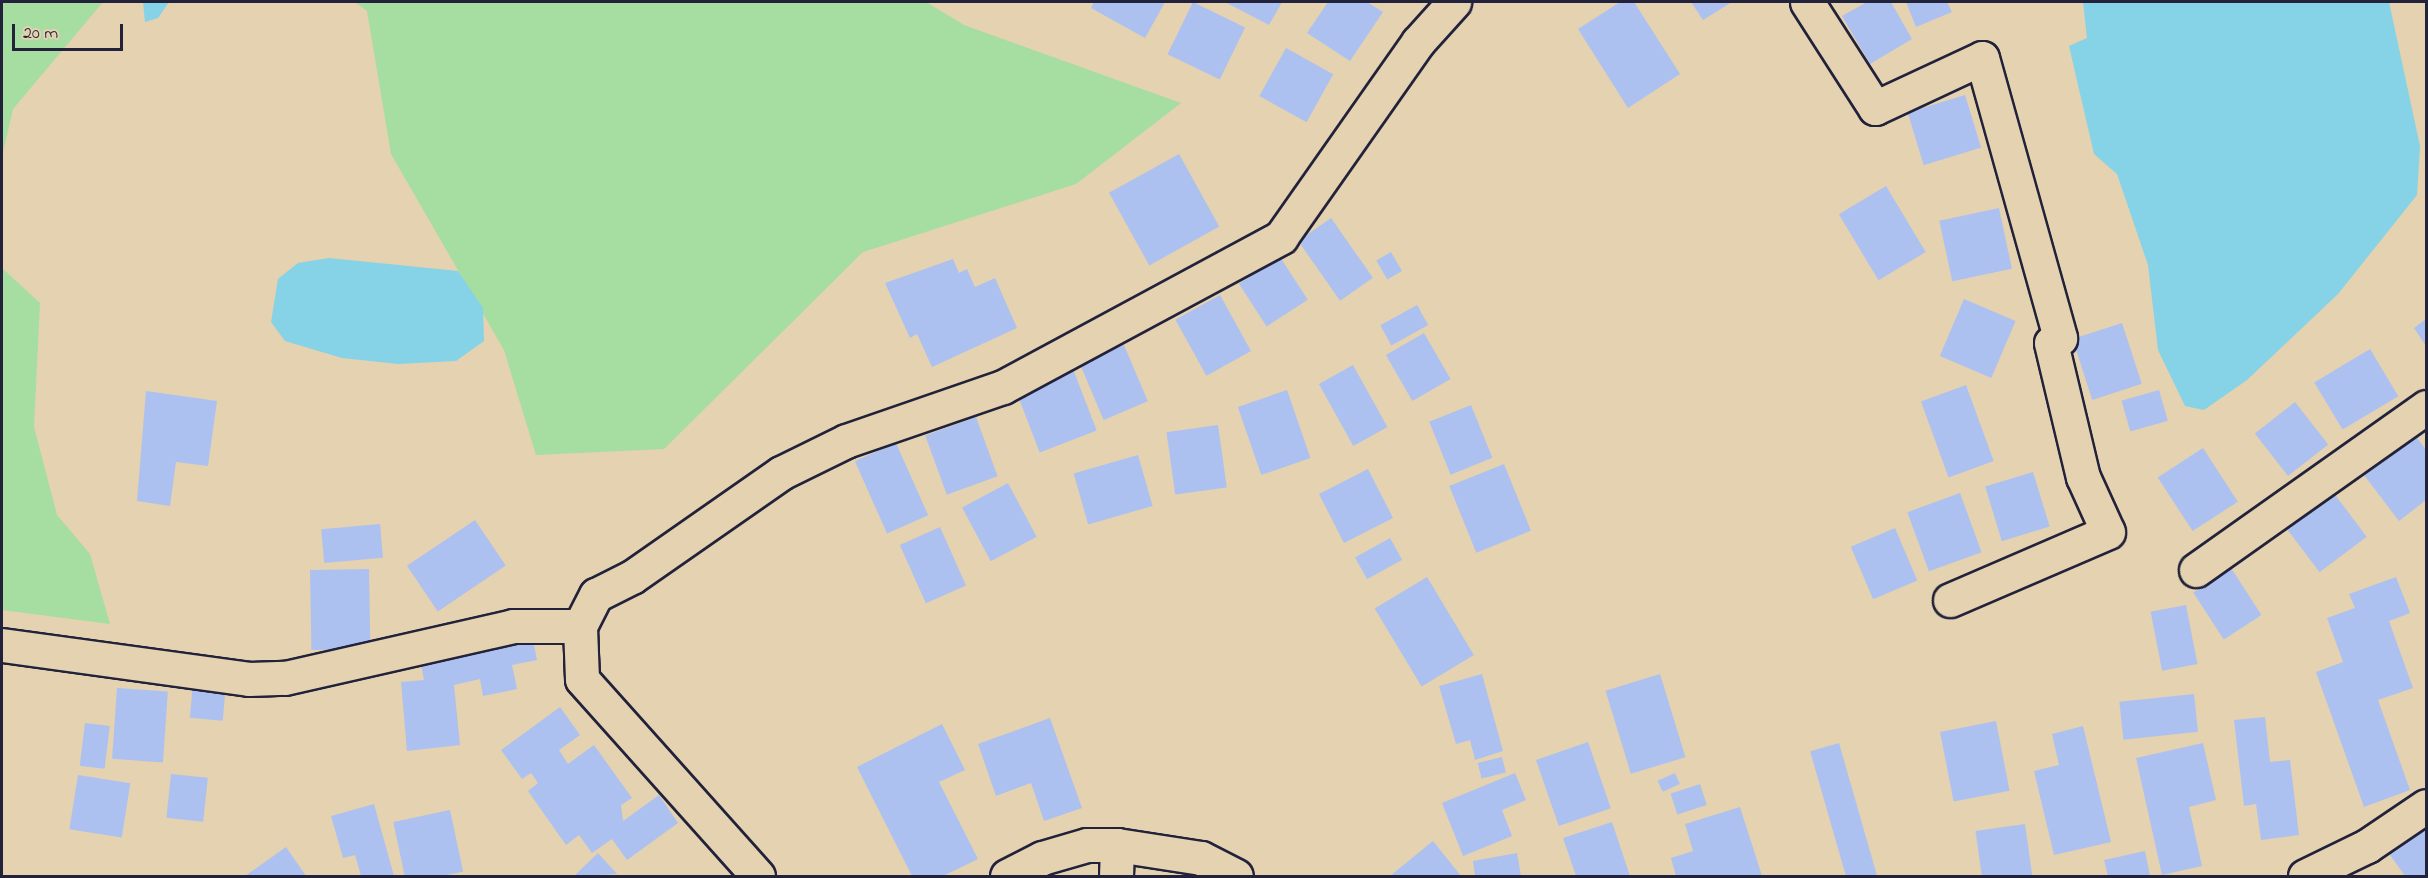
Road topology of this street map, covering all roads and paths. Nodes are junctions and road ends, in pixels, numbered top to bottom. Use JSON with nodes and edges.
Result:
{"nodes":[{"id":1,"x":1454,"y":2,"type":"edge"},
{"id":2,"x":1807,"y":2,"type":"edge"},
{"id":3,"x":2427,"y":407,"type":"edge"},
{"id":4,"x":2196,"y":570,"type":"dead end"},
{"id":5,"x":1950,"y":600,"type":"dead end"},
{"id":6,"x":580,"y":626,"type":"junction"},
{"id":7,"x":2,"y":645,"type":"edge"},
{"id":8,"x":2427,"y":806,"type":"edge"},
{"id":9,"x":1116,"y":861,"type":"edge"},
{"id":10,"x":758,"y":876,"type":"edge"},
{"id":11,"x":1007,"y":876,"type":"edge"},
{"id":12,"x":1236,"y":876,"type":"edge"},
{"id":13,"x":2305,"y":876,"type":"edge"}],
"edges":[{"from":1,"to":6,"type":"street"},
{"from":2,"to":5,"type":"street"},
{"from":3,"to":4,"type":"street"},
{"from":6,"to":7,"type":"street"},
{"from":6,"to":10,"type":"street"},
{"from":8,"to":13,"type":"street"},
{"from":9,"to":11,"type":"street"},
{"from":9,"to":12,"type":"street"}]}
